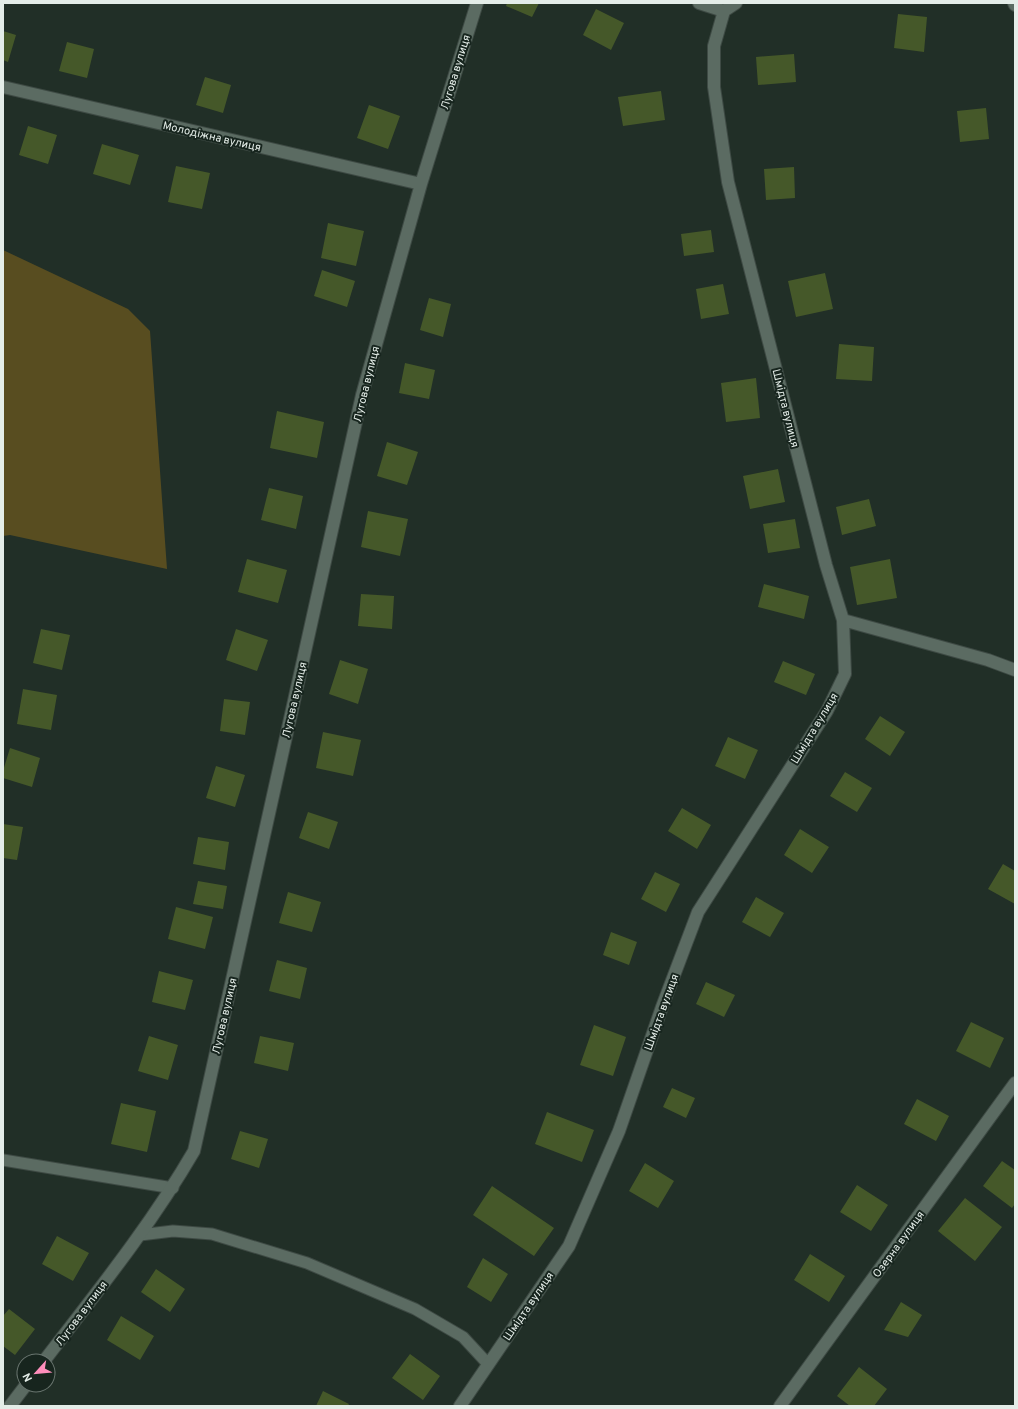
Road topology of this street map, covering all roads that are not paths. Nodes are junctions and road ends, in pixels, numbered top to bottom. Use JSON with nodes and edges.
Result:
{"nodes":[{"id":1,"x":477,"y":3,"type":"edge"},
{"id":2,"x":699,"y":3,"type":"edge"},
{"id":3,"x":736,"y":3,"type":"edge"},
{"id":4,"x":724,"y":11,"type":"junction"},
{"id":5,"x":3,"y":87,"type":"edge"},
{"id":6,"x":421,"y":184,"type":"junction"},
{"id":7,"x":843,"y":620,"type":"junction"},
{"id":8,"x":1015,"y":670,"type":"edge"},
{"id":9,"x":1015,"y":1083,"type":"edge"},
{"id":10,"x":3,"y":1160,"type":"edge"},
{"id":11,"x":173,"y":1188,"type":"junction"},
{"id":12,"x":140,"y":1235,"type":"junction"},
{"id":13,"x":50,"y":1353,"type":"edge"},
{"id":14,"x":488,"y":1364,"type":"junction"},
{"id":15,"x":20,"y":1393,"type":"edge"},
{"id":16,"x":10,"y":1406,"type":"edge"},
{"id":17,"x":460,"y":1406,"type":"edge"},
{"id":18,"x":780,"y":1406,"type":"edge"}],
"edges":[{"from":1,"to":6,"type":"street","name":"Лугова вулиця"},
{"from":2,"to":4,"type":"street"},
{"from":3,"to":4,"type":"street"},
{"from":4,"to":7,"type":"street","name":"Шмідта вулиця"},
{"from":5,"to":6,"type":"street","name":"Молодіжна вулиця"},
{"from":6,"to":11,"type":"street","name":"Лугова вулиця"},
{"from":7,"to":8,"type":"street"},
{"from":7,"to":14,"type":"street","name":"Шмідта вулиця"},
{"from":9,"to":18,"type":"street","name":"Озерна вулиця"},
{"from":10,"to":11,"type":"lane"},
{"from":11,"to":12,"type":"street","name":"Лугова вулиця"},
{"from":12,"to":13,"type":"street","name":"Лугова вулиця"},
{"from":12,"to":14,"type":"lane"},
{"from":14,"to":17,"type":"street","name":"Шмідта вулиця"},
{"from":15,"to":16,"type":"street"}]}
